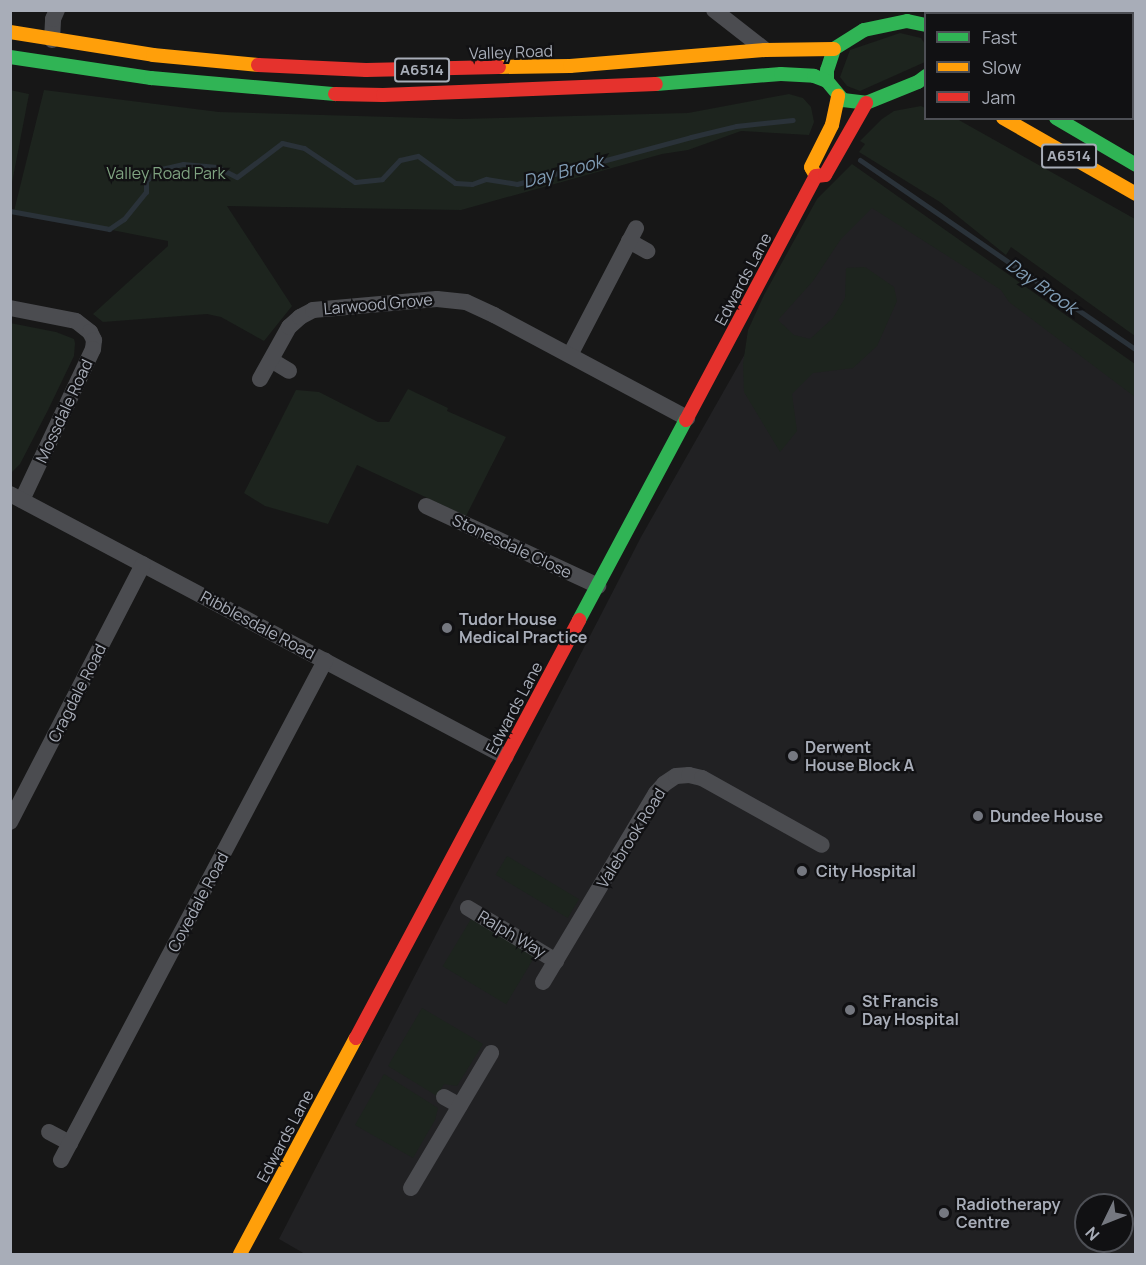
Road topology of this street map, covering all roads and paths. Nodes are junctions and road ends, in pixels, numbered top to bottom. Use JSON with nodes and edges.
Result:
{"nodes":[{"id":1,"x":57,"y":10,"type":"edge"},
{"id":2,"x":714,"y":10,"type":"edge"},
{"id":3,"x":894,"y":10,"type":"edge"},
{"id":4,"x":883,"y":24,"type":"junction"},
{"id":5,"x":924,"y":25,"type":"edge"},
{"id":6,"x":10,"y":32,"type":"edge"},
{"id":7,"x":52,"y":40,"type":"junction"},
{"id":8,"x":834,"y":49,"type":"junction"},
{"id":9,"x":765,"y":50,"type":"junction"},
{"id":10,"x":10,"y":57,"type":"edge"},
{"id":11,"x":827,"y":81,"type":"junction"},
{"id":12,"x":923,"y":81,"type":"edge"},
{"id":13,"x":838,"y":96,"type":"junction"},
{"id":14,"x":866,"y":103,"type":"junction"},
{"id":15,"x":1006,"y":120,"type":"edge"},
{"id":16,"x":1059,"y":120,"type":"edge"},
{"id":17,"x":1136,"y":165,"type":"edge"},
{"id":18,"x":816,"y":176,"type":"junction"},
{"id":19,"x":1136,"y":194,"type":"edge"},
{"id":20,"x":646,"y":251,"type":"dead end"},
{"id":21,"x":10,"y":308,"type":"edge"},
{"id":22,"x":570,"y":355,"type":"junction"},
{"id":23,"x":271,"y":360,"type":"junction"},
{"id":24,"x":289,"y":371,"type":"dead end"},
{"id":25,"x":260,"y":379,"type":"dead end"},
{"id":26,"x":687,"y":418,"type":"junction"},
{"id":27,"x":16,"y":497,"type":"edge"},
{"id":28,"x":426,"y":506,"type":"dead end"},
{"id":29,"x":143,"y":564,"type":"junction"},
{"id":30,"x":598,"y":586,"type":"junction"},
{"id":31,"x":325,"y":661,"type":"junction"},
{"id":32,"x":506,"y":757,"type":"junction"},
{"id":33,"x":10,"y":822,"type":"edge"},
{"id":34,"x":822,"y":845,"type":"dead end"},
{"id":35,"x":468,"y":908,"type":"dead end"},
{"id":36,"x":556,"y":961,"type":"junction"},
{"id":37,"x":543,"y":982,"type":"dead end"},
{"id":38,"x":491,"y":1053,"type":"dead end"},
{"id":39,"x":444,"y":1097,"type":"dead end"},
{"id":40,"x":460,"y":1106,"type":"junction"},
{"id":41,"x":49,"y":1132,"type":"dead end"},
{"id":42,"x":70,"y":1143,"type":"junction"},
{"id":43,"x":61,"y":1160,"type":"dead end"},
{"id":44,"x":411,"y":1188,"type":"dead end"},
{"id":45,"x":240,"y":1254,"type":"edge"}],
"edges":[{"from":1,"to":7,"type":"street"},
{"from":2,"to":9,"type":"street"},
{"from":3,"to":4,"type":"main road"},
{"from":4,"to":5,"type":"main road"},
{"from":4,"to":8,"type":"main road"},
{"from":6,"to":7,"type":"main road","name":"Valley Road","number":"A6514"},
{"from":7,"to":9,"type":"main road","name":"Valley Road","number":"A6514"},
{"from":8,"to":9,"type":"main road","name":"Valley Road","number":"A6514"},
{"from":8,"to":11,"type":"main road"},
{"from":10,"to":11,"type":"main road","number":"A6514"},
{"from":11,"to":13,"type":"main road"},
{"from":12,"to":14,"type":"main road"},
{"from":13,"to":14,"type":"main road"},
{"from":13,"to":18,"type":"main road","name":"Edwards Lane"},
{"from":14,"to":18,"type":"main road","name":"Edwards Lane"},
{"from":15,"to":19,"type":"main road","number":"A6514"},
{"from":16,"to":17,"type":"main road","number":"A6514"},
{"from":18,"to":26,"type":"main road","name":"Edwards Lane"},
{"from":20,"to":22,"type":"street"},
{"from":21,"to":27,"type":"street","name":"Mossdale Road"},
{"from":22,"to":23,"type":"street","name":"Larwood Grove"},
{"from":22,"to":26,"type":"street","name":"Larwood Grove"},
{"from":23,"to":24,"type":"street"},
{"from":23,"to":25,"type":"street","name":"Larwood Grove"},
{"from":26,"to":30,"type":"main road","name":"Edwards Lane"},
{"from":27,"to":29,"type":"street","name":"Ribblesdale Road"},
{"from":28,"to":30,"type":"street","name":"Stonesdale Close"},
{"from":29,"to":31,"type":"street","name":"Ribblesdale Road"},
{"from":29,"to":33,"type":"street","name":"Cragdale Road"},
{"from":30,"to":32,"type":"main road","name":"Edwards Lane"},
{"from":31,"to":32,"type":"street","name":"Ribblesdale Road"},
{"from":31,"to":42,"type":"street","name":"Covedale Road"},
{"from":32,"to":45,"type":"main road","name":"Edwards Lane"},
{"from":34,"to":36,"type":"street","name":"Valebrook Road"},
{"from":35,"to":36,"type":"street","name":"Ralph Way"},
{"from":36,"to":37,"type":"street","name":"Valebrook Road"},
{"from":38,"to":40,"type":"street"},
{"from":39,"to":40,"type":"street"},
{"from":40,"to":44,"type":"street"},
{"from":41,"to":42,"type":"street"},
{"from":42,"to":43,"type":"street","name":"Covedale Road"}]}
